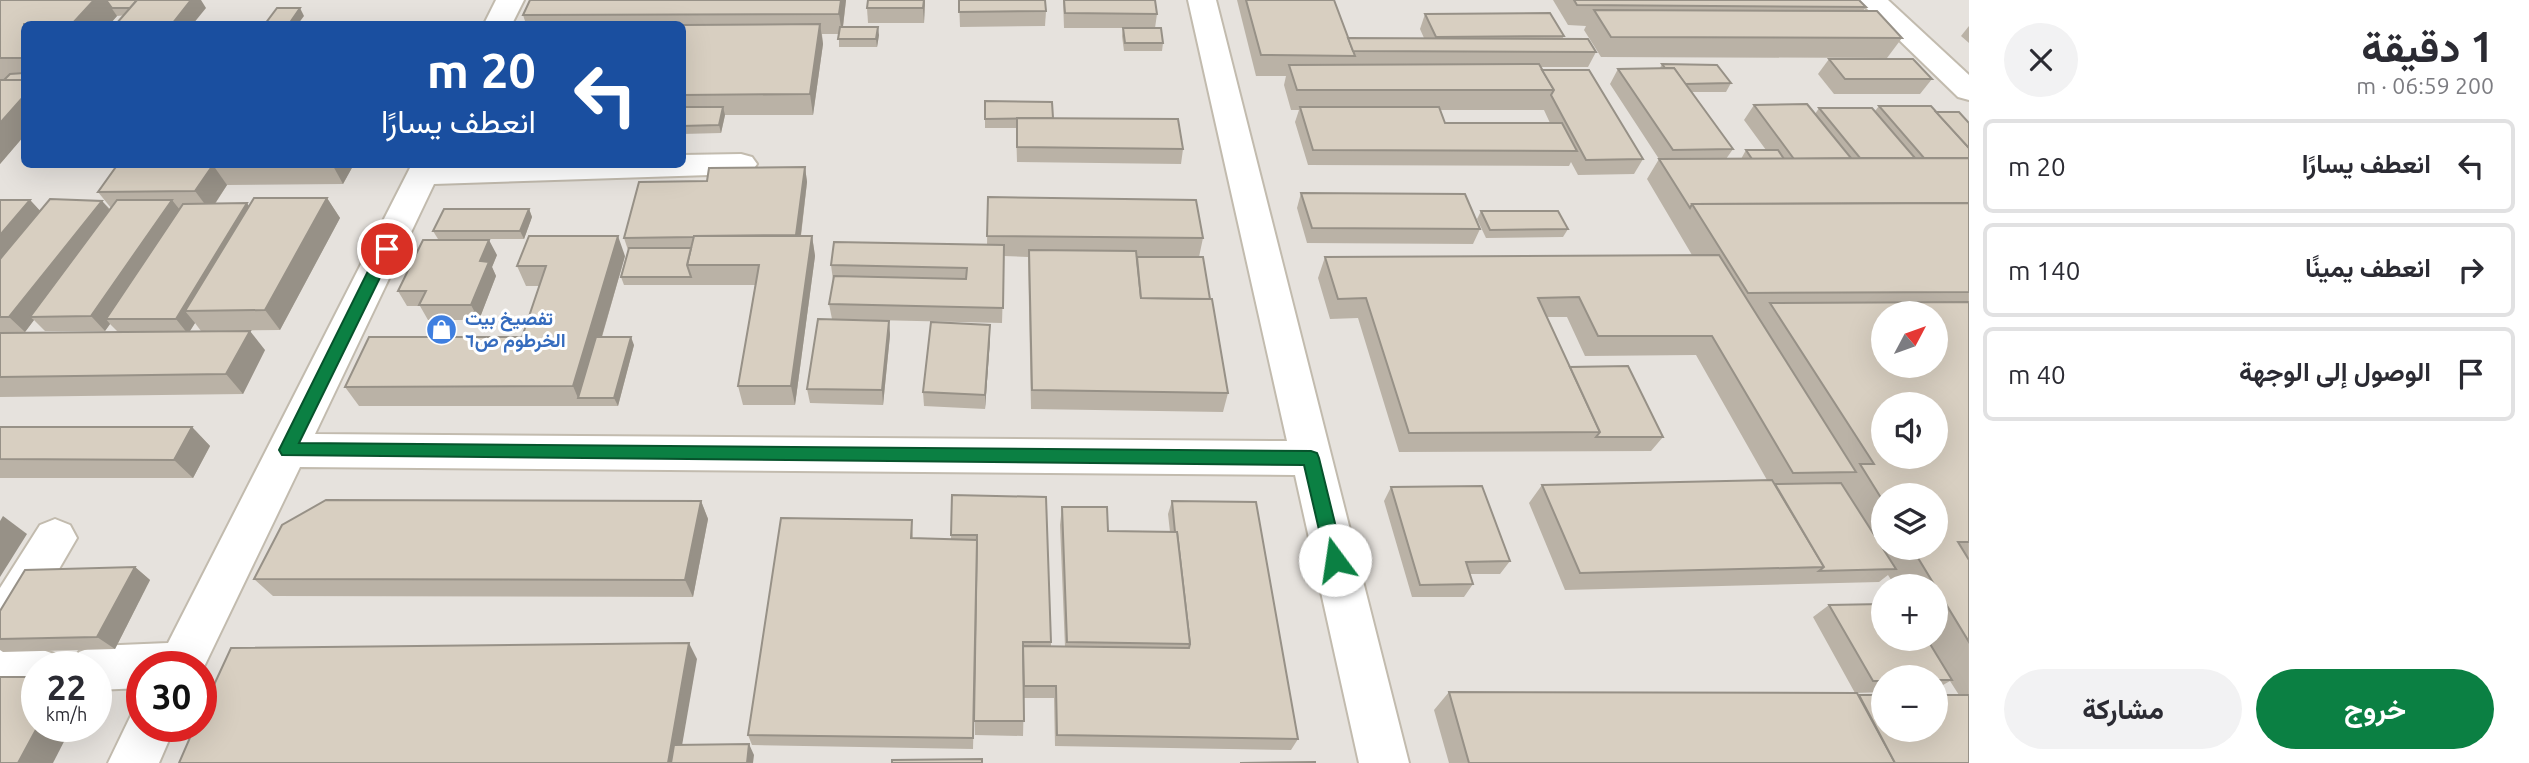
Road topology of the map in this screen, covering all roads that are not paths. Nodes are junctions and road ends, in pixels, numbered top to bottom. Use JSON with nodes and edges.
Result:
{"nodes":[{"id":1,"x":510,"y":0,"type":"edge"},
{"id":2,"x":1202,"y":0,"type":"edge"},
{"id":3,"x":1872,"y":0,"type":"edge"},
{"id":4,"x":500,"y":21,"type":"edge"},
{"id":5,"x":1969,"y":91,"type":"edge"},
{"id":6,"x":741,"y":164,"type":"dead end"},
{"id":7,"x":686,"y":165,"type":"edge"},
{"id":8,"x":489,"y":168,"type":"edge"},
{"id":9,"x":426,"y":169,"type":"edge"},
{"id":10,"x":288,"y":450,"type":"junction"},
{"id":11,"x":1311,"y":458,"type":"junction"},
{"id":12,"x":55,"y":538,"type":"dead end"},
{"id":13,"x":0,"y":628,"type":"edge"},
{"id":14,"x":188,"y":651,"type":"edge"},
{"id":15,"x":21,"y":670,"type":"edge"},
{"id":16,"x":0,"y":671,"type":"edge"},
{"id":17,"x":144,"y":742,"type":"edge"},
{"id":18,"x":134,"y":763,"type":"edge"},
{"id":19,"x":1384,"y":763,"type":"edge"}],
"edges":[{"from":1,"to":4,"type":"street"},
{"from":2,"to":11,"type":"street"},
{"from":3,"to":5,"type":"street"},
{"from":6,"to":7,"type":"street"},
{"from":8,"to":9,"type":"street"},
{"from":9,"to":10,"type":"street"},
{"from":10,"to":11,"type":"street"},
{"from":10,"to":14,"type":"street"},
{"from":11,"to":19,"type":"street"},
{"from":12,"to":13,"type":"street"},
{"from":15,"to":16,"type":"street"},
{"from":17,"to":18,"type":"street"}]}
